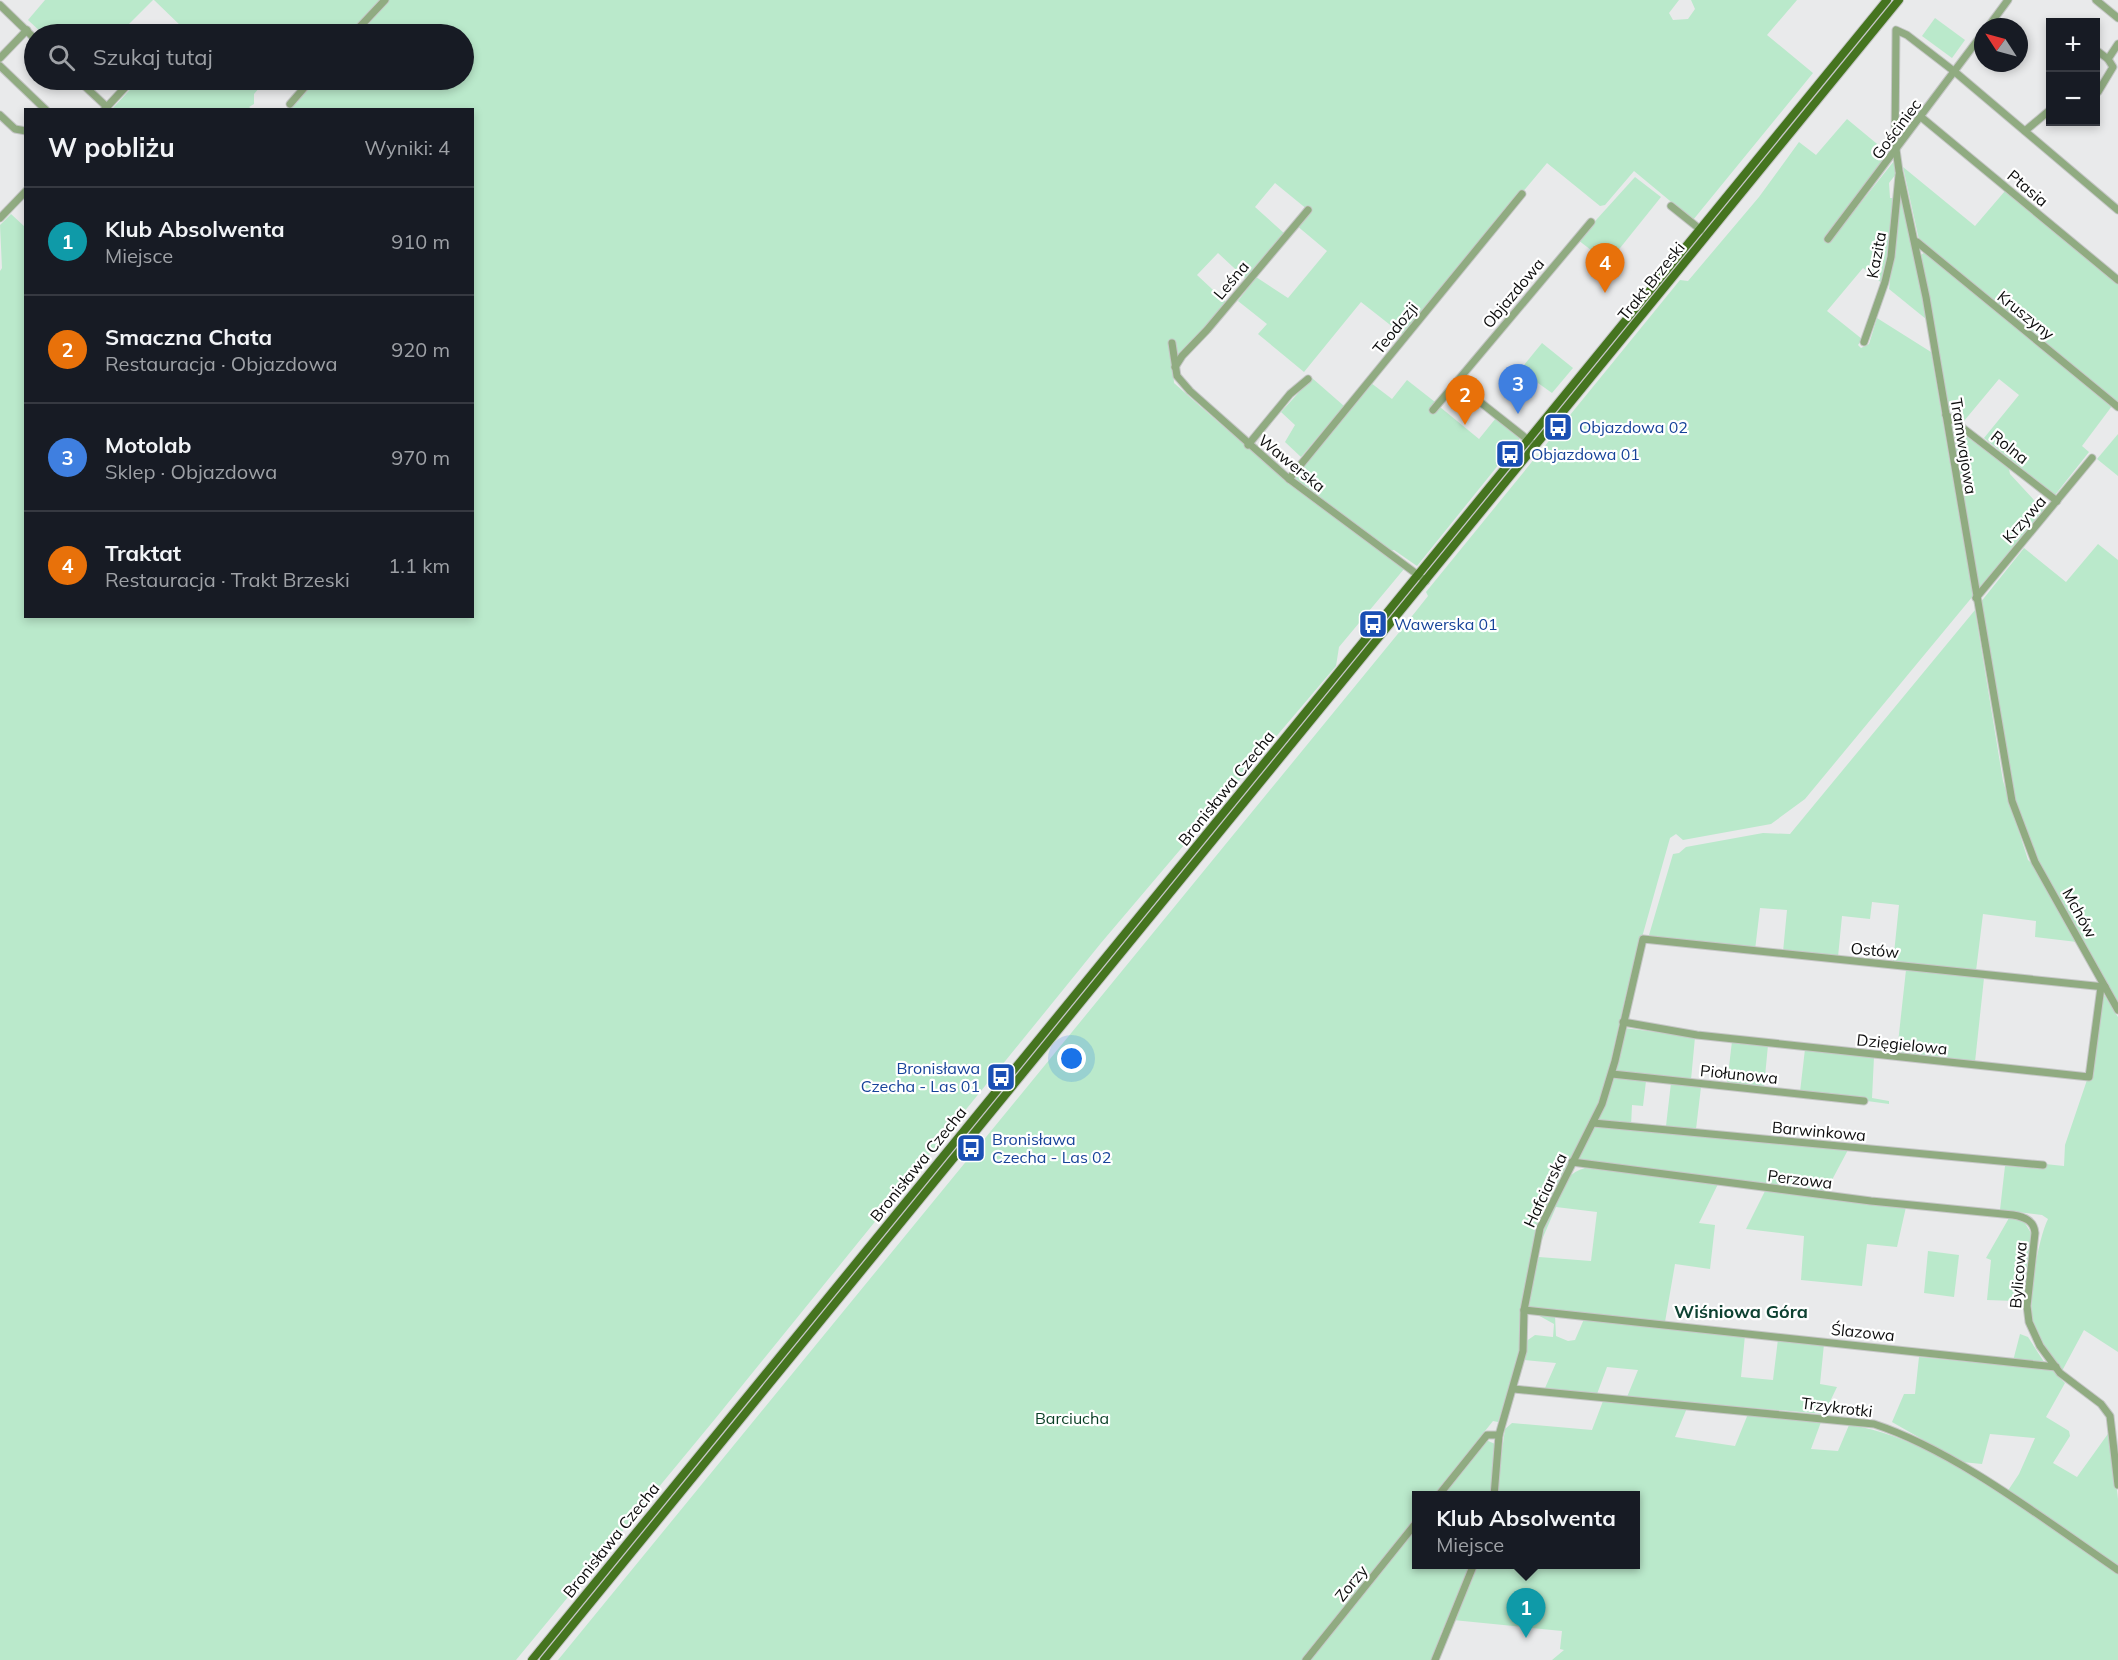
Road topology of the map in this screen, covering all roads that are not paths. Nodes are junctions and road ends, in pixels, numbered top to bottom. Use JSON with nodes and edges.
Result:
{"nodes":[{"id":1,"x":385,"y":0,"type":"edge"},
{"id":2,"x":1887,"y":0,"type":"edge"},
{"id":3,"x":1899,"y":0,"type":"edge"},
{"id":4,"x":2008,"y":0,"type":"edge"},
{"id":5,"x":2096,"y":0,"type":"edge"},
{"id":6,"x":0,"y":4,"type":"edge"},
{"id":7,"x":1995,"y":18,"type":"edge"},
{"id":8,"x":2118,"y":18,"type":"edge"},
{"id":9,"x":362,"y":24,"type":"edge"},
{"id":10,"x":24,"y":27,"type":"edge"},
{"id":11,"x":24,"y":33,"type":"edge"},
{"id":12,"x":2118,"y":44,"type":"edge"},
{"id":13,"x":1974,"y":46,"type":"edge"},
{"id":14,"x":2100,"y":53,"type":"edge"},
{"id":15,"x":0,"y":58,"type":"edge"},
{"id":16,"x":2108,"y":59,"type":"junction"},
{"id":17,"x":0,"y":66,"type":"edge"},
{"id":18,"x":1955,"y":72,"type":"junction"},
{"id":19,"x":24,"y":89,"type":"edge"},
{"id":20,"x":25,"y":90,"type":"edge"},
{"id":21,"x":88,"y":90,"type":"edge"},
{"id":22,"x":122,"y":90,"type":"edge"},
{"id":23,"x":302,"y":90,"type":"edge"},
{"id":24,"x":2100,"y":92,"type":"edge"},
{"id":25,"x":290,"y":104,"type":"dead end"},
{"id":26,"x":44,"y":108,"type":"edge"},
{"id":27,"x":105,"y":108,"type":"edge"},
{"id":28,"x":2046,"y":113,"type":"edge"},
{"id":29,"x":0,"y":115,"type":"edge"},
{"id":30,"x":1921,"y":117,"type":"junction"},
{"id":31,"x":2025,"y":130,"type":"junction"},
{"id":32,"x":24,"y":131,"type":"edge"},
{"id":33,"x":1897,"y":151,"type":"junction"},
{"id":34,"x":1899,"y":171,"type":"junction"},
{"id":35,"x":24,"y":193,"type":"edge"},
{"id":36,"x":1522,"y":194,"type":"dead end"},
{"id":37,"x":1671,"y":206,"type":"dead end"},
{"id":38,"x":1308,"y":210,"type":"dead end"},
{"id":39,"x":2118,"y":210,"type":"edge"},
{"id":40,"x":0,"y":218,"type":"edge"},
{"id":41,"x":1591,"y":222,"type":"dead end"},
{"id":42,"x":1701,"y":230,"type":"junction"},
{"id":43,"x":1828,"y":239,"type":"dead end"},
{"id":44,"x":1917,"y":242,"type":"junction"},
{"id":45,"x":2118,"y":280,"type":"edge"},
{"id":46,"x":1864,"y":342,"type":"dead end"},
{"id":47,"x":1172,"y":343,"type":"dead end"},
{"id":48,"x":1175,"y":367,"type":"junction"},
{"id":49,"x":1308,"y":379,"type":"dead end"},
{"id":50,"x":1456,"y":383,"type":"junction"},
{"id":51,"x":2118,"y":407,"type":"edge"},
{"id":52,"x":1433,"y":410,"type":"dead end"},
{"id":53,"x":1946,"y":415,"type":"junction"},
{"id":54,"x":1533,"y":443,"type":"junction"},
{"id":55,"x":1248,"y":445,"type":"junction"},
{"id":56,"x":2092,"y":458,"type":"dead end"},
{"id":57,"x":1289,"y":479,"type":"junction"},
{"id":58,"x":2057,"y":501,"type":"junction"},
{"id":59,"x":1422,"y":578,"type":"junction"},
{"id":60,"x":1976,"y":598,"type":"junction"},
{"id":61,"x":2035,"y":862,"type":"joint"},
{"id":62,"x":1643,"y":939,"type":"joint"},
{"id":63,"x":2103,"y":987,"type":"junction"},
{"id":64,"x":2118,"y":1010,"type":"edge"},
{"id":65,"x":1623,"y":1022,"type":"junction"},
{"id":66,"x":1612,"y":1074,"type":"junction"},
{"id":67,"x":1864,"y":1101,"type":"dead end"},
{"id":68,"x":1593,"y":1123,"type":"junction"},
{"id":69,"x":1572,"y":1162,"type":"junction"},
{"id":70,"x":2043,"y":1166,"type":"dead end"},
{"id":71,"x":2026,"y":1218,"type":"joint"},
{"id":72,"x":1524,"y":1310,"type":"junction"},
{"id":73,"x":2056,"y":1367,"type":"junction"},
{"id":74,"x":1514,"y":1389,"type":"junction"},
{"id":75,"x":1500,"y":1436,"type":"junction"},
{"id":76,"x":2118,"y":1485,"type":"edge"},
{"id":77,"x":1442,"y":1491,"type":"edge"},
{"id":78,"x":1494,"y":1491,"type":"edge"},
{"id":79,"x":1412,"y":1528,"type":"edge"},
{"id":80,"x":1472,"y":1569,"type":"edge"},
{"id":81,"x":2118,"y":1570,"type":"edge"},
{"id":82,"x":532,"y":1660,"type":"edge"},
{"id":83,"x":544,"y":1660,"type":"edge"},
{"id":84,"x":1306,"y":1660,"type":"edge"},
{"id":85,"x":1435,"y":1660,"type":"edge"}],
"edges":[{"from":1,"to":9,"type":"street"},
{"from":2,"to":42,"type":"main road","name":"Trakt Brzeski"},
{"from":3,"to":54,"type":"main road","name":"Trakt Brzeski"},
{"from":4,"to":7,"type":"street"},
{"from":5,"to":8,"type":"street"},
{"from":6,"to":10,"type":"street"},
{"from":11,"to":15,"type":"street"},
{"from":12,"to":16,"type":"street"},
{"from":13,"to":18,"type":"street","name":"Gościniec"},
{"from":14,"to":16,"type":"street"},
{"from":16,"to":24,"type":"street"},
{"from":17,"to":19,"type":"street"},
{"from":18,"to":30,"type":"street","name":"Gościniec"},
{"from":18,"to":31,"type":"street"},
{"from":18,"to":33,"type":"street","name":"Tramwajowa"},
{"from":20,"to":26,"type":"street"},
{"from":21,"to":27,"type":"street"},
{"from":22,"to":27,"type":"street"},
{"from":23,"to":25,"type":"street"},
{"from":28,"to":31,"type":"street"},
{"from":29,"to":32,"type":"street"},
{"from":30,"to":33,"type":"street","name":"Gościniec"},
{"from":30,"to":45,"type":"street","name":"Ptasia"},
{"from":31,"to":39,"type":"street"},
{"from":33,"to":34,"type":"street","name":"Tramwajowa"},
{"from":33,"to":43,"type":"street","name":"Gościniec"},
{"from":34,"to":44,"type":"street","name":"Tramwajowa"},
{"from":34,"to":46,"type":"street","name":"Kazita"},
{"from":35,"to":40,"type":"street"},
{"from":36,"to":57,"type":"street","name":"Teodozji"},
{"from":37,"to":42,"type":"street"},
{"from":38,"to":48,"type":"street","name":"Leśna"},
{"from":41,"to":50,"type":"street","name":"Objazdowa"},
{"from":42,"to":54,"type":"main road","name":"Trakt Brzeski"},
{"from":44,"to":51,"type":"street","name":"Kruszyny"},
{"from":44,"to":53,"type":"street","name":"Tramwajowa"},
{"from":47,"to":48,"type":"street","name":"Wawerska"},
{"from":48,"to":55,"type":"street","name":"Wawerska"},
{"from":49,"to":55,"type":"street"},
{"from":50,"to":52,"type":"street","name":"Objazdowa"},
{"from":50,"to":54,"type":"street"},
{"from":53,"to":58,"type":"street","name":"Rolna"},
{"from":53,"to":60,"type":"street","name":"Tramwajowa"},
{"from":54,"to":59,"type":"main road","name":"Trakt Brzeski"},
{"from":55,"to":57,"type":"street","name":"Wawerska"},
{"from":56,"to":58,"type":"street","name":"Krzywa"},
{"from":57,"to":59,"type":"street","name":"Wawerska"},
{"from":58,"to":60,"type":"street","name":"Krzywa"},
{"from":59,"to":82,"type":"main road","name":"Bronisława Czecha"},
{"from":59,"to":83,"type":"main road","name":"Bronisława Czecha"},
{"from":60,"to":61,"type":"street","name":"Tramwajowa"},
{"from":61,"to":63,"type":"street","name":"Mchów"},
{"from":62,"to":63,"type":"street","name":"Ostów"},
{"from":62,"to":65,"type":"street","name":"Hafciarska"},
{"from":63,"to":64,"type":"street","name":"Mchów"},
{"from":63,"to":65,"type":"street","name":"Dzięgielowa"},
{"from":65,"to":66,"type":"street","name":"Hafciarska"},
{"from":66,"to":67,"type":"street","name":"Piołunowa"},
{"from":66,"to":68,"type":"street","name":"Hafciarska"},
{"from":68,"to":69,"type":"street","name":"Hafciarska"},
{"from":68,"to":70,"type":"street","name":"Barwinkowa"},
{"from":69,"to":71,"type":"street","name":"Perzowa"},
{"from":69,"to":72,"type":"street","name":"Hafciarska"},
{"from":71,"to":73,"type":"street","name":"Bylicowa"},
{"from":72,"to":73,"type":"street","name":"Ślazowa"},
{"from":72,"to":74,"type":"street","name":"Hafciarska"},
{"from":73,"to":76,"type":"street","name":"Bylicowa"},
{"from":74,"to":75,"type":"street","name":"Hafciarska"},
{"from":74,"to":81,"type":"street","name":"Trzykrotki"},
{"from":75,"to":77,"type":"street"},
{"from":75,"to":78,"type":"street","name":"Hafciarska"},
{"from":79,"to":84,"type":"street","name":"Zorzy"},
{"from":80,"to":85,"type":"street"}]}
